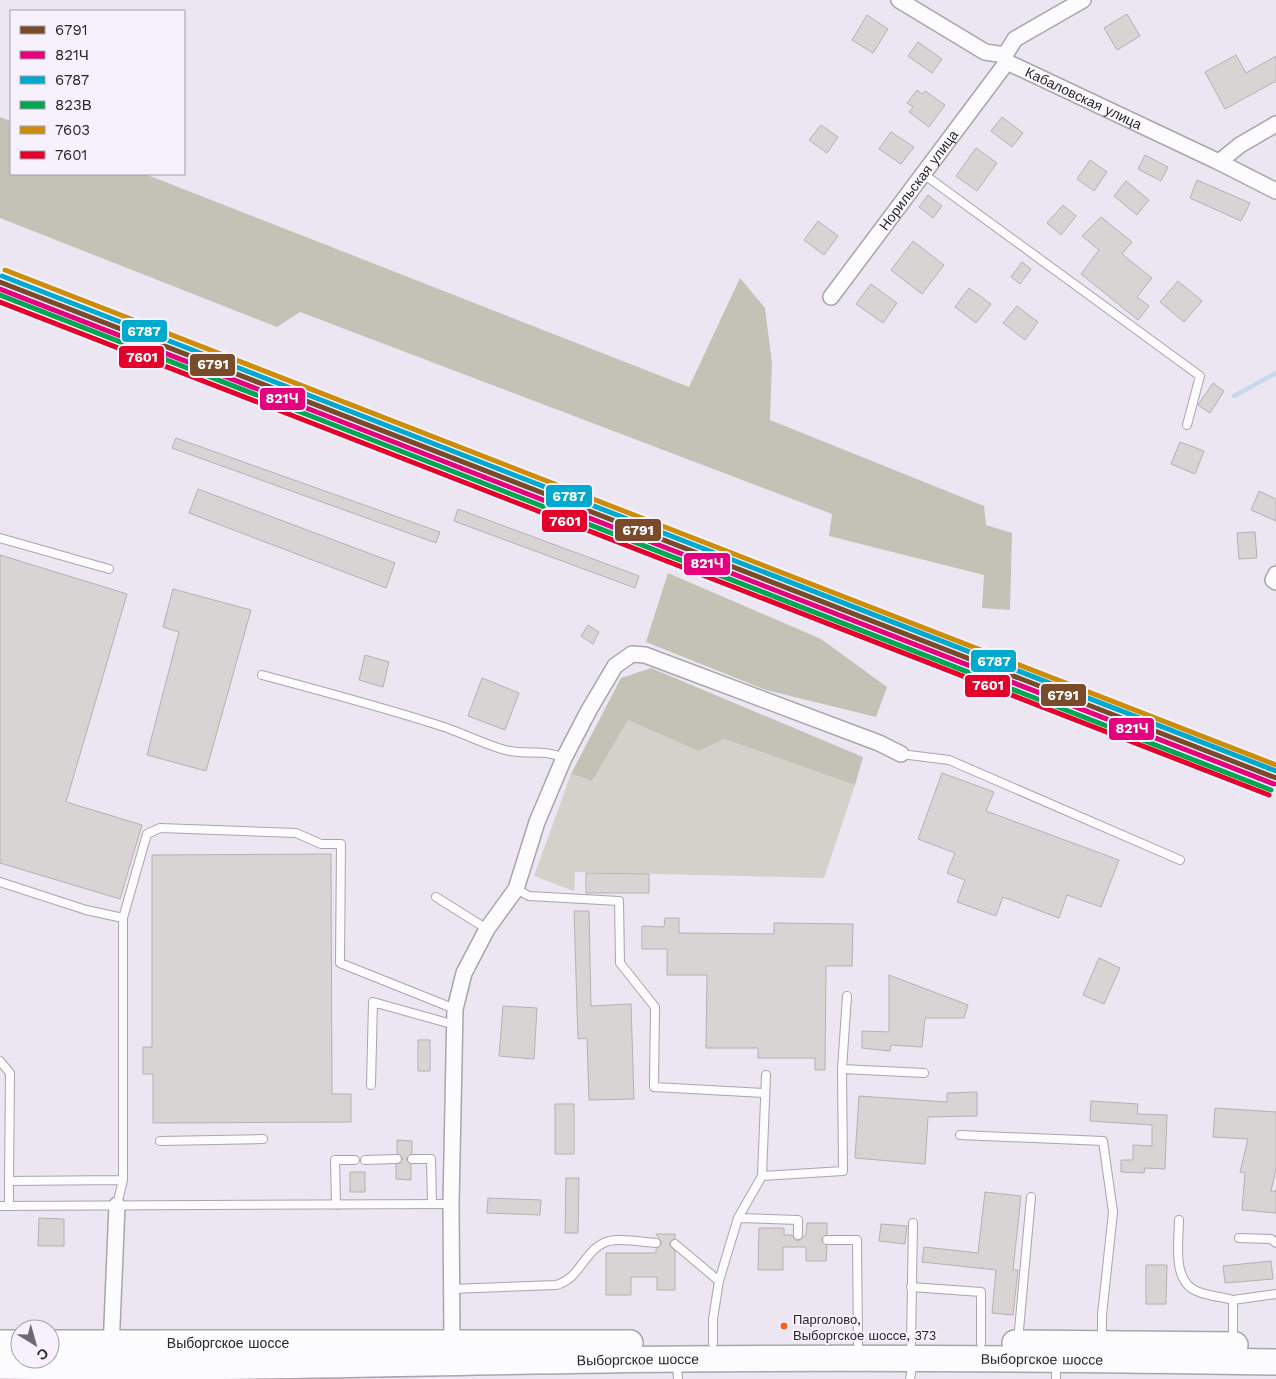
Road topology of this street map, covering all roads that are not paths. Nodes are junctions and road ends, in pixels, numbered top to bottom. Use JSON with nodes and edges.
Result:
{"nodes":[{"id":1,"x":899,"y":0,"type":"edge"},
{"id":2,"x":1084,"y":0,"type":"edge"},
{"id":3,"x":1006,"y":59,"type":"junction"},
{"id":4,"x":1276,"y":124,"type":"edge"},
{"id":5,"x":1219,"y":162,"type":"junction"},
{"id":6,"x":922,"y":172,"type":"junction"},
{"id":7,"x":1276,"y":191,"type":"edge"},
{"id":8,"x":831,"y":297,"type":"dead end"},
{"id":9,"x":1188,"y":424,"type":"dead end"},
{"id":10,"x":0,"y":538,"type":"edge"},
{"id":11,"x":109,"y":569,"type":"dead end"},
{"id":12,"x":1276,"y":574,"type":"edge"},
{"id":13,"x":1276,"y":582,"type":"edge"},
{"id":14,"x":262,"y":675,"type":"dead end"},
{"id":15,"x":901,"y":754,"type":"joint"},
{"id":16,"x":564,"y":758,"type":"junction"},
{"id":17,"x":1180,"y":860,"type":"dead end"},
{"id":18,"x":0,"y":882,"type":"edge"},
{"id":19,"x":516,"y":889,"type":"junction"},
{"id":20,"x":436,"y":897,"type":"dead end"},
{"id":21,"x":123,"y":918,"type":"junction"},
{"id":22,"x":487,"y":929,"type":"junction"},
{"id":23,"x":847,"y":996,"type":"dead end"},
{"id":24,"x":455,"y":1009,"type":"junction"},
{"id":25,"x":455,"y":1025,"type":"junction"},
{"id":26,"x":0,"y":1061,"type":"edge"},
{"id":27,"x":842,"y":1070,"type":"junction"},
{"id":28,"x":924,"y":1073,"type":"dead end"},
{"id":29,"x":766,"y":1075,"type":"dead end"},
{"id":30,"x":371,"y":1085,"type":"dead end"},
{"id":31,"x":764,"y":1093,"type":"junction"},
{"id":32,"x":960,"y":1135,"type":"dead end"},
{"id":33,"x":263,"y":1139,"type":"dead end"},
{"id":34,"x":160,"y":1141,"type":"dead end"},
{"id":35,"x":397,"y":1159,"type":"dead end"},
{"id":36,"x":412,"y":1159,"type":"dead end"},
{"id":37,"x":355,"y":1160,"type":"dead end"},
{"id":38,"x":365,"y":1160,"type":"dead end"},
{"id":39,"x":762,"y":1176,"type":"junction"},
{"id":40,"x":124,"y":1180,"type":"junction"},
{"id":41,"x":9,"y":1182,"type":"junction"},
{"id":42,"x":1031,"y":1197,"type":"dead end"},
{"id":43,"x":432,"y":1204,"type":"junction"},
{"id":44,"x":452,"y":1204,"type":"junction"},
{"id":45,"x":9,"y":1205,"type":"junction"},
{"id":46,"x":336,"y":1205,"type":"junction"},
{"id":47,"x":0,"y":1206,"type":"edge"},
{"id":48,"x":117,"y":1206,"type":"junction"},
{"id":49,"x":738,"y":1218,"type":"junction"},
{"id":50,"x":1179,"y":1220,"type":"dead end"},
{"id":51,"x":913,"y":1223,"type":"dead end"},
{"id":52,"x":798,"y":1235,"type":"dead end"},
{"id":53,"x":1239,"y":1238,"type":"dead end"},
{"id":54,"x":826,"y":1240,"type":"dead end"},
{"id":55,"x":656,"y":1243,"type":"dead end"},
{"id":56,"x":1276,"y":1243,"type":"edge"},
{"id":57,"x":675,"y":1244,"type":"dead end"},
{"id":58,"x":719,"y":1281,"type":"junction"},
{"id":59,"x":911,"y":1287,"type":"junction"},
{"id":60,"x":452,"y":1288,"type":"junction"},
{"id":61,"x":1276,"y":1294,"type":"edge"},
{"id":62,"x":1233,"y":1300,"type":"junction"},
{"id":63,"x":452,"y":1342,"type":"junction"},
{"id":64,"x":1102,"y":1342,"type":"junction"},
{"id":65,"x":60,"y":1343,"type":"edge"},
{"id":66,"x":113,"y":1343,"type":"junction"},
{"id":67,"x":713,"y":1343,"type":"junction"},
{"id":68,"x":981,"y":1343,"type":"junction"},
{"id":69,"x":1018,"y":1343,"type":"junction"},
{"id":70,"x":858,"y":1344,"type":"junction"},
{"id":71,"x":1233,"y":1345,"type":"junction"},
{"id":72,"x":1276,"y":1346,"type":"edge"},
{"id":73,"x":271,"y":1358,"type":"junction"},
{"id":74,"x":911,"y":1360,"type":"edge"},
{"id":75,"x":1276,"y":1362,"type":"edge"},
{"id":76,"x":0,"y":1366,"type":"edge"},
{"id":77,"x":678,"y":1369,"type":"edge"},
{"id":78,"x":107,"y":1370,"type":"junction"},
{"id":79,"x":1056,"y":1370,"type":"edge"}],
"edges":[{"from":1,"to":3,"type":"street","name":"Кабаловская улица"},
{"from":2,"to":3,"type":"street","name":"Норильская улица"},
{"from":3,"to":5,"type":"street","name":"Кабаловская улица"},
{"from":3,"to":6,"type":"street","name":"Норильская улица"},
{"from":4,"to":5,"type":"street"},
{"from":5,"to":7,"type":"street","name":"Кабаловская улица"},
{"from":6,"to":8,"type":"street","name":"Норильская улица"},
{"from":6,"to":9,"type":"lane"},
{"from":10,"to":11,"type":"lane"},
{"from":12,"to":13,"type":"street"},
{"from":14,"to":16,"type":"lane"},
{"from":15,"to":16,"type":"street"},
{"from":15,"to":17,"type":"lane"},
{"from":16,"to":19,"type":"street"},
{"from":18,"to":21,"type":"lane"},
{"from":19,"to":22,"type":"street"},
{"from":19,"to":31,"type":"lane"},
{"from":20,"to":22,"type":"lane"},
{"from":21,"to":24,"type":"lane"},
{"from":21,"to":40,"type":"lane"},
{"from":22,"to":24,"type":"street"},
{"from":23,"to":27,"type":"lane"},
{"from":24,"to":25,"type":"street"},
{"from":25,"to":30,"type":"lane"},
{"from":25,"to":44,"type":"street"},
{"from":26,"to":41,"type":"lane"},
{"from":27,"to":28,"type":"lane"},
{"from":27,"to":39,"type":"lane"},
{"from":29,"to":31,"type":"lane"},
{"from":31,"to":39,"type":"lane"},
{"from":32,"to":64,"type":"lane"},
{"from":33,"to":34,"type":"lane"},
{"from":35,"to":38,"type":"lane"},
{"from":36,"to":43,"type":"lane"},
{"from":37,"to":46,"type":"lane"},
{"from":39,"to":49,"type":"lane"},
{"from":40,"to":41,"type":"lane"},
{"from":40,"to":48,"type":"lane"},
{"from":41,"to":45,"type":"lane"},
{"from":42,"to":69,"type":"lane"},
{"from":43,"to":44,"type":"lane"},
{"from":43,"to":46,"type":"lane"},
{"from":44,"to":60,"type":"street"},
{"from":45,"to":47,"type":"lane"},
{"from":45,"to":48,"type":"lane"},
{"from":46,"to":48,"type":"lane"},
{"from":48,"to":66,"type":"street"},
{"from":49,"to":52,"type":"lane"},
{"from":49,"to":58,"type":"lane"},
{"from":50,"to":62,"type":"lane"},
{"from":51,"to":59,"type":"lane"},
{"from":53,"to":56,"type":"lane"},
{"from":54,"to":70,"type":"lane"},
{"from":55,"to":60,"type":"lane"},
{"from":57,"to":58,"type":"lane"},
{"from":58,"to":67,"type":"lane"},
{"from":59,"to":68,"type":"lane"},
{"from":59,"to":74,"type":"lane"},
{"from":60,"to":63,"type":"street"},
{"from":61,"to":62,"type":"lane"},
{"from":62,"to":71,"type":"lane"},
{"from":63,"to":67,"type":"main road","name":"Выборгское шоссе"},
{"from":63,"to":73,"type":"main road","name":"Выборгское шоссе"},
{"from":64,"to":69,"type":"main road","name":"Выборгское шоссе"},
{"from":64,"to":71,"type":"main road","name":"Выборгское шоссе"},
{"from":65,"to":66,"type":"main road","name":"Выборгское шоссе"},
{"from":66,"to":73,"type":"main road","name":"Выборгское шоссе"},
{"from":66,"to":78,"type":"street"},
{"from":67,"to":70,"type":"main road","name":"Выборгское шоссе"},
{"from":68,"to":69,"type":"main road","name":"Выборгское шоссе"},
{"from":68,"to":74,"type":"main road","name":"Выборгское шоссе"},
{"from":70,"to":74,"type":"main road","name":"Выборгское шоссе"},
{"from":71,"to":72,"type":"main road","name":"Выборгское шоссе"},
{"from":73,"to":77,"type":"main road","name":"Выборгское шоссе"},
{"from":73,"to":78,"type":"main road","name":"Выборгское шоссе"},
{"from":74,"to":77,"type":"main road","name":"Выборгское шоссе"},
{"from":74,"to":79,"type":"main road","name":"Выборгское шоссе"},
{"from":75,"to":79,"type":"main road","name":"Выборгское шоссе"},
{"from":76,"to":78,"type":"main road","name":"Выборгское шоссе"}]}
